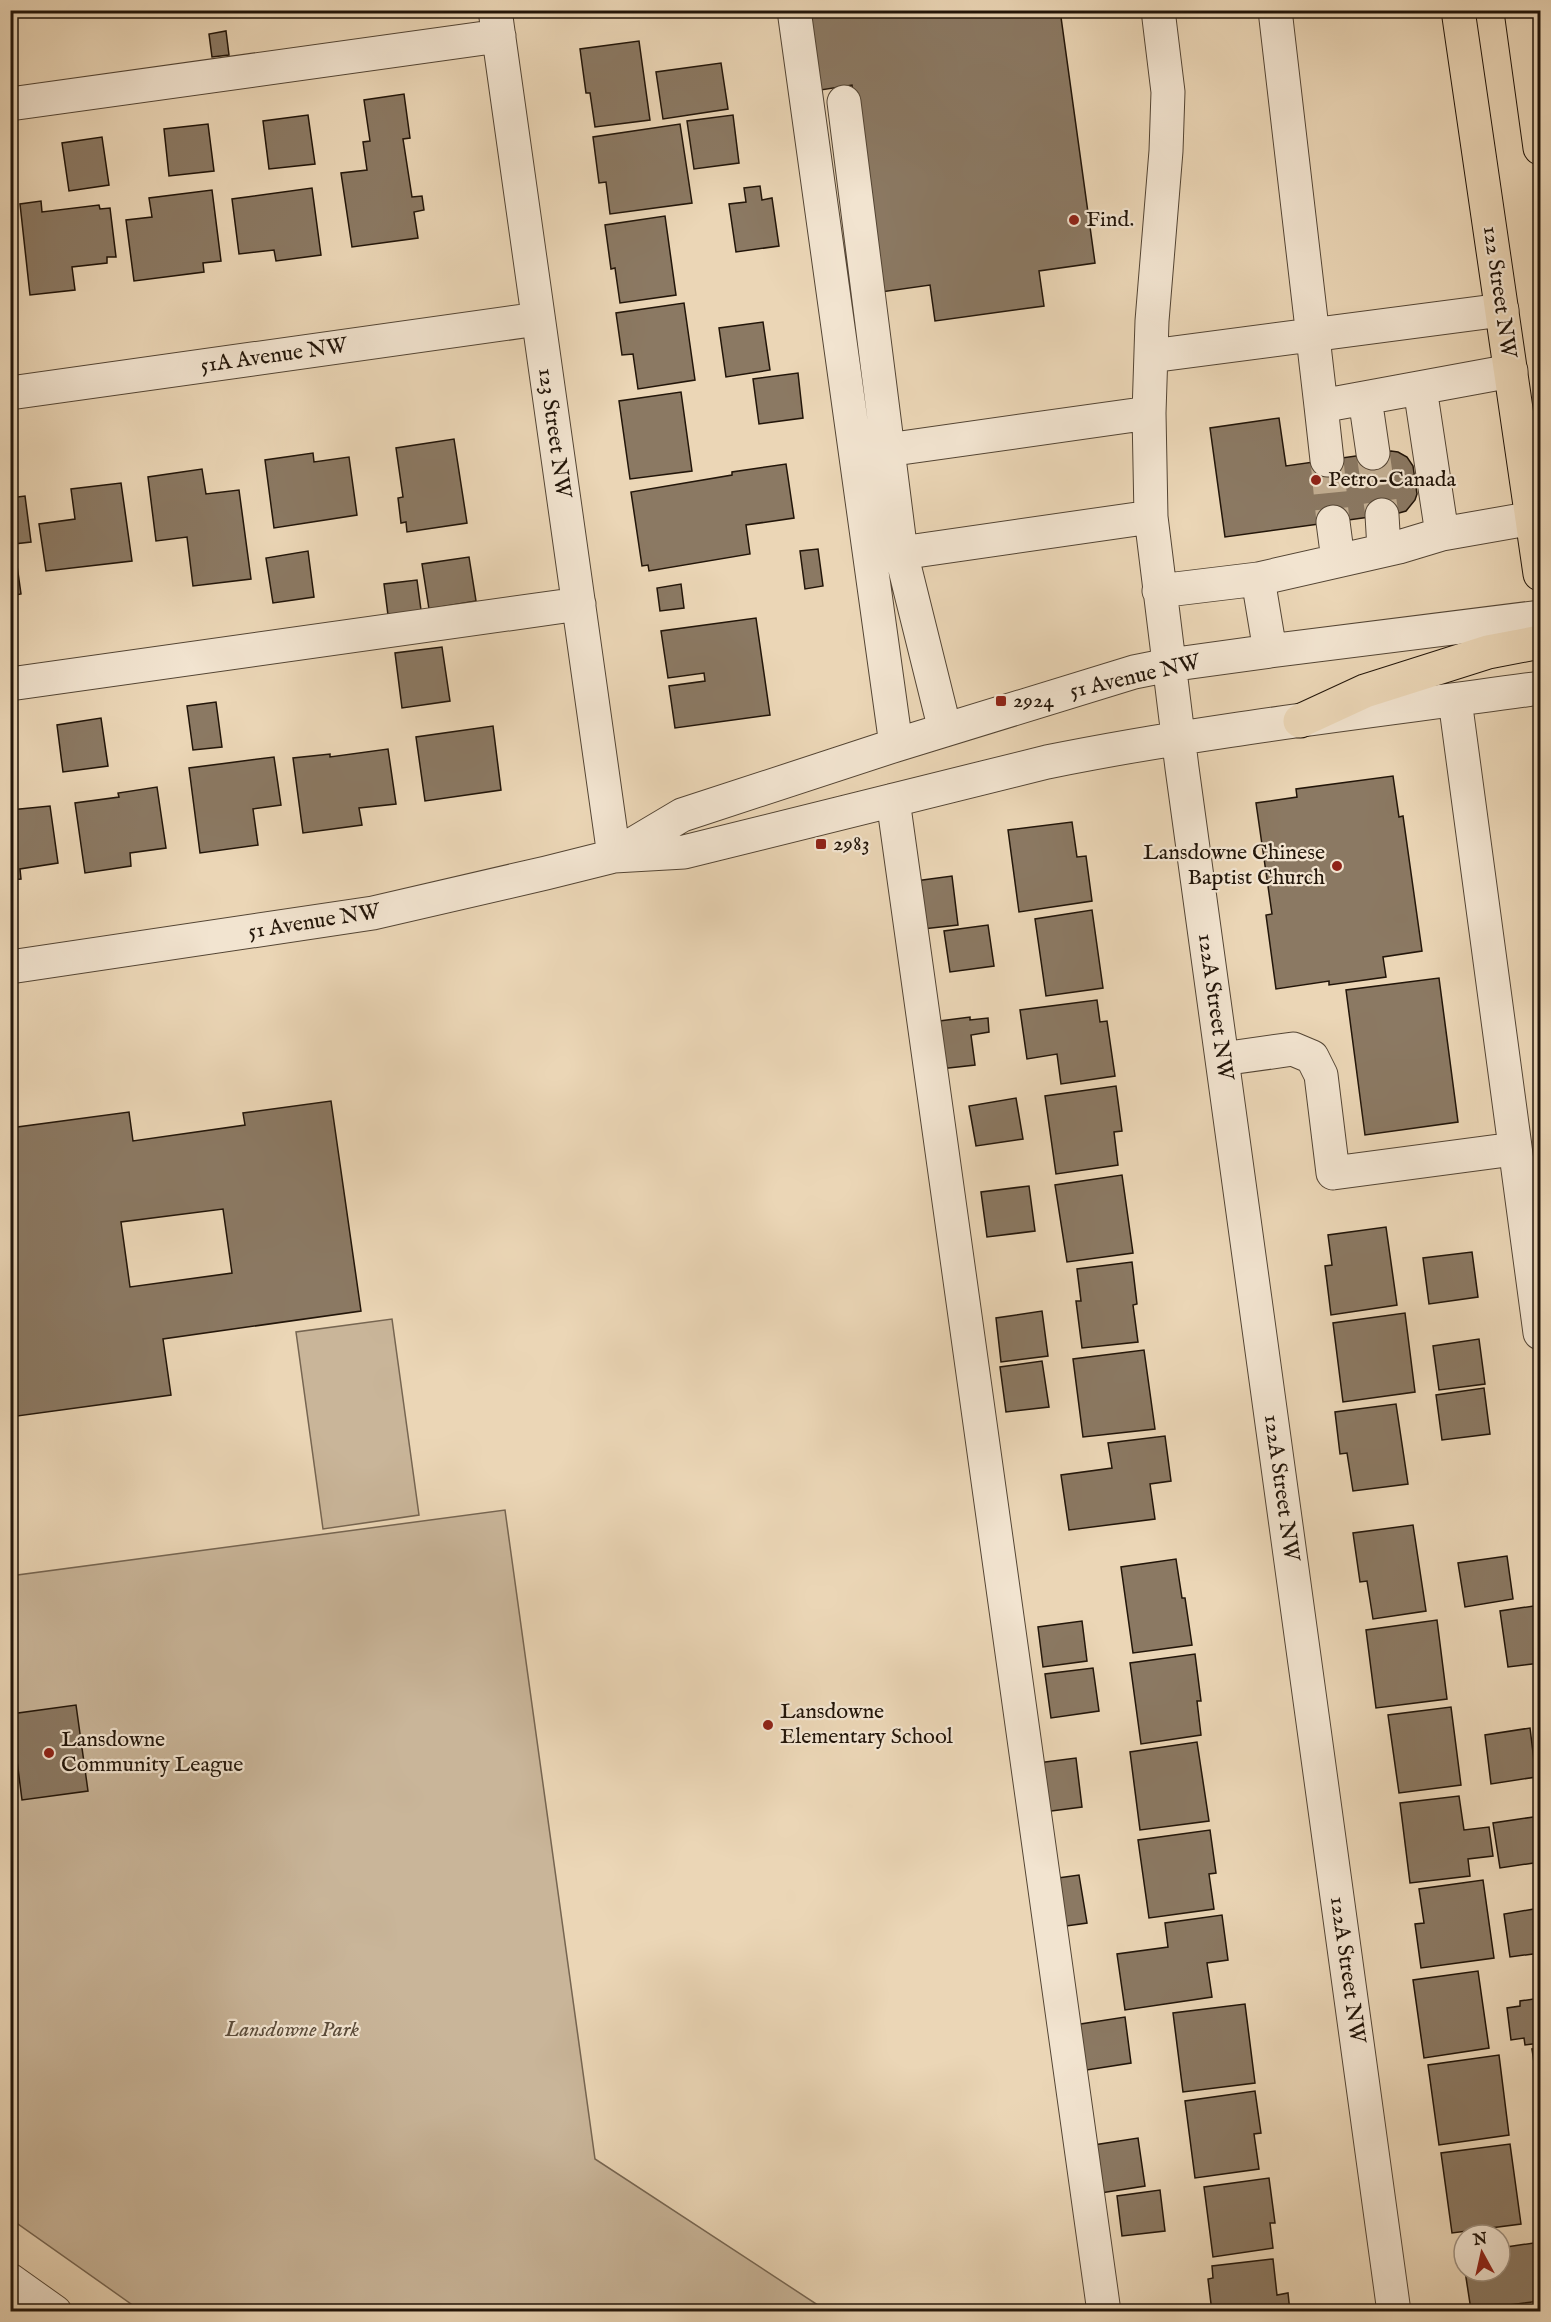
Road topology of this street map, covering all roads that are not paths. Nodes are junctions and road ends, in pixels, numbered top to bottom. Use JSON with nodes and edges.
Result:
{"nodes":[{"id":1,"x":794,"y":10,"type":"edge"},
{"id":2,"x":1158,"y":10,"type":"edge"},
{"id":3,"x":1275,"y":10,"type":"edge"},
{"id":4,"x":1458,"y":10,"type":"edge"},
{"id":5,"x":1521,"y":10,"type":"edge"},
{"id":6,"x":497,"y":23,"type":"edge"},
{"id":7,"x":844,"y":102,"type":"dead end"},
{"id":8,"x":10,"y":104,"type":"edge"},
{"id":9,"x":1540,"y":148,"type":"edge"},
{"id":10,"x":1502,"y":310,"type":"junction"},
{"id":11,"x":538,"y":319,"type":"junction"},
{"id":12,"x":1312,"y":335,"type":"junction"},
{"id":13,"x":1151,"y":356,"type":"junction"},
{"id":14,"x":1511,"y":370,"type":"junction"},
{"id":15,"x":1420,"y":388,"type":"junction"},
{"id":16,"x":10,"y":393,"type":"edge"},
{"id":17,"x":1365,"y":398,"type":"junction"},
{"id":18,"x":1321,"y":406,"type":"junction"},
{"id":19,"x":1149,"y":413,"type":"junction"},
{"id":20,"x":887,"y":450,"type":"junction"},
{"id":21,"x":1373,"y":453,"type":"tunnel mouth"},
{"id":22,"x":1327,"y":460,"type":"tunnel mouth"},
{"id":23,"x":1382,"y":515,"type":"tunnel mouth"},
{"id":24,"x":1151,"y":517,"type":"junction"},
{"id":25,"x":1533,"y":518,"type":"junction"},
{"id":26,"x":1333,"y":522,"type":"tunnel mouth"},
{"id":27,"x":1442,"y":534,"type":"junction"},
{"id":28,"x":1384,"y":549,"type":"junction"},
{"id":29,"x":901,"y":553,"type":"junction"},
{"id":30,"x":1338,"y":560,"type":"junction"},
{"id":31,"x":1540,"y":574,"type":"edge"},
{"id":32,"x":1258,"y":579,"type":"junction"},
{"id":33,"x":1159,"y":591,"type":"junction"},
{"id":34,"x":579,"y":604,"type":"junction"},
{"id":35,"x":1540,"y":617,"type":"edge"},
{"id":36,"x":1540,"y":642,"type":"edge"},
{"id":37,"x":1270,"y":651,"type":"junction"},
{"id":38,"x":1169,"y":665,"type":"junction"},
{"id":39,"x":10,"y":684,"type":"edge"},
{"id":40,"x":1540,"y":688,"type":"edge"},
{"id":41,"x":1455,"y":700,"type":"junction"},
{"id":42,"x":1300,"y":721,"type":"junction"},
{"id":43,"x":945,"y":730,"type":"junction"},
{"id":44,"x":1179,"y":738,"type":"junction"},
{"id":45,"x":896,"y":745,"type":"junction"},
{"id":46,"x":893,"y":800,"type":"junction"},
{"id":47,"x":614,"y":855,"type":"junction"},
{"id":48,"x":10,"y":967,"type":"edge"},
{"id":49,"x":1222,"y":1059,"type":"junction"},
{"id":50,"x":1514,"y":1149,"type":"junction"},
{"id":51,"x":1540,"y":1333,"type":"edge"},
{"id":52,"x":10,"y":2280,"type":"edge"},
{"id":53,"x":55,"y":2312,"type":"edge"},
{"id":54,"x":1104,"y":2312,"type":"edge"},
{"id":55,"x":1394,"y":2312,"type":"edge"}],
"edges":[{"from":1,"to":45,"type":"street"},
{"from":2,"to":13,"type":"street","name":"122A Street NW"},
{"from":3,"to":12,"type":"street"},
{"from":4,"to":10,"type":"main road","name":"122 Street NW"},
{"from":5,"to":9,"type":"main road"},
{"from":6,"to":8,"type":"street"},
{"from":6,"to":11,"type":"street","name":"123 Street NW"},
{"from":7,"to":20,"type":"street"},
{"from":10,"to":12,"type":"street"},
{"from":10,"to":14,"type":"main road","name":"122 Street NW"},
{"from":11,"to":16,"type":"street","name":"51A Avenue NW"},
{"from":11,"to":34,"type":"street","name":"123 Street NW"},
{"from":12,"to":13,"type":"street"},
{"from":12,"to":18,"type":"street"},
{"from":13,"to":19,"type":"street","name":"122A Street NW"},
{"from":14,"to":15,"type":"street"},
{"from":14,"to":25,"type":"main road","name":"122 Street NW"},
{"from":15,"to":17,"type":"street"},
{"from":15,"to":27,"type":"street"},
{"from":17,"to":18,"type":"street"},
{"from":17,"to":21,"type":"street"},
{"from":18,"to":22,"type":"street"},
{"from":19,"to":20,"type":"street"},
{"from":19,"to":24,"type":"street","name":"122A Street NW"},
{"from":20,"to":29,"type":"street"},
{"from":23,"to":28,"type":"street"},
{"from":24,"to":29,"type":"street"},
{"from":24,"to":33,"type":"street","name":"122A Street NW"},
{"from":25,"to":27,"type":"street"},
{"from":25,"to":31,"type":"main road","name":"122 Street NW"},
{"from":26,"to":30,"type":"street"},
{"from":27,"to":28,"type":"street"},
{"from":28,"to":30,"type":"street"},
{"from":29,"to":43,"type":"street"},
{"from":30,"to":32,"type":"street"},
{"from":32,"to":33,"type":"street"},
{"from":32,"to":37,"type":"street"},
{"from":33,"to":38,"type":"street","name":"122A Street NW"},
{"from":34,"to":39,"type":"street"},
{"from":34,"to":47,"type":"street","name":"123 Street NW"},
{"from":35,"to":37,"type":"street","name":"51 Avenue NW"},
{"from":36,"to":42,"type":"main road"},
{"from":37,"to":38,"type":"street","name":"51 Avenue NW"},
{"from":38,"to":43,"type":"street","name":"51 Avenue NW"},
{"from":38,"to":44,"type":"street","name":"122A Street NW"},
{"from":40,"to":41,"type":"street","name":"51 Avenue NW"},
{"from":41,"to":42,"type":"street","name":"51 Avenue NW"},
{"from":41,"to":50,"type":"street"},
{"from":42,"to":44,"type":"street","name":"51 Avenue NW"},
{"from":43,"to":45,"type":"street","name":"51 Avenue NW"},
{"from":44,"to":46,"type":"street","name":"51 Avenue NW"},
{"from":44,"to":49,"type":"street","name":"122A Street NW"},
{"from":45,"to":47,"type":"street","name":"51 Avenue NW"},
{"from":46,"to":47,"type":"street","name":"51 Avenue NW"},
{"from":46,"to":54,"type":"street"},
{"from":47,"to":48,"type":"street","name":"51 Avenue NW"},
{"from":49,"to":50,"type":"street"},
{"from":49,"to":55,"type":"street","name":"122A Street NW"},
{"from":50,"to":51,"type":"street"},
{"from":52,"to":53,"type":"street"}]}
